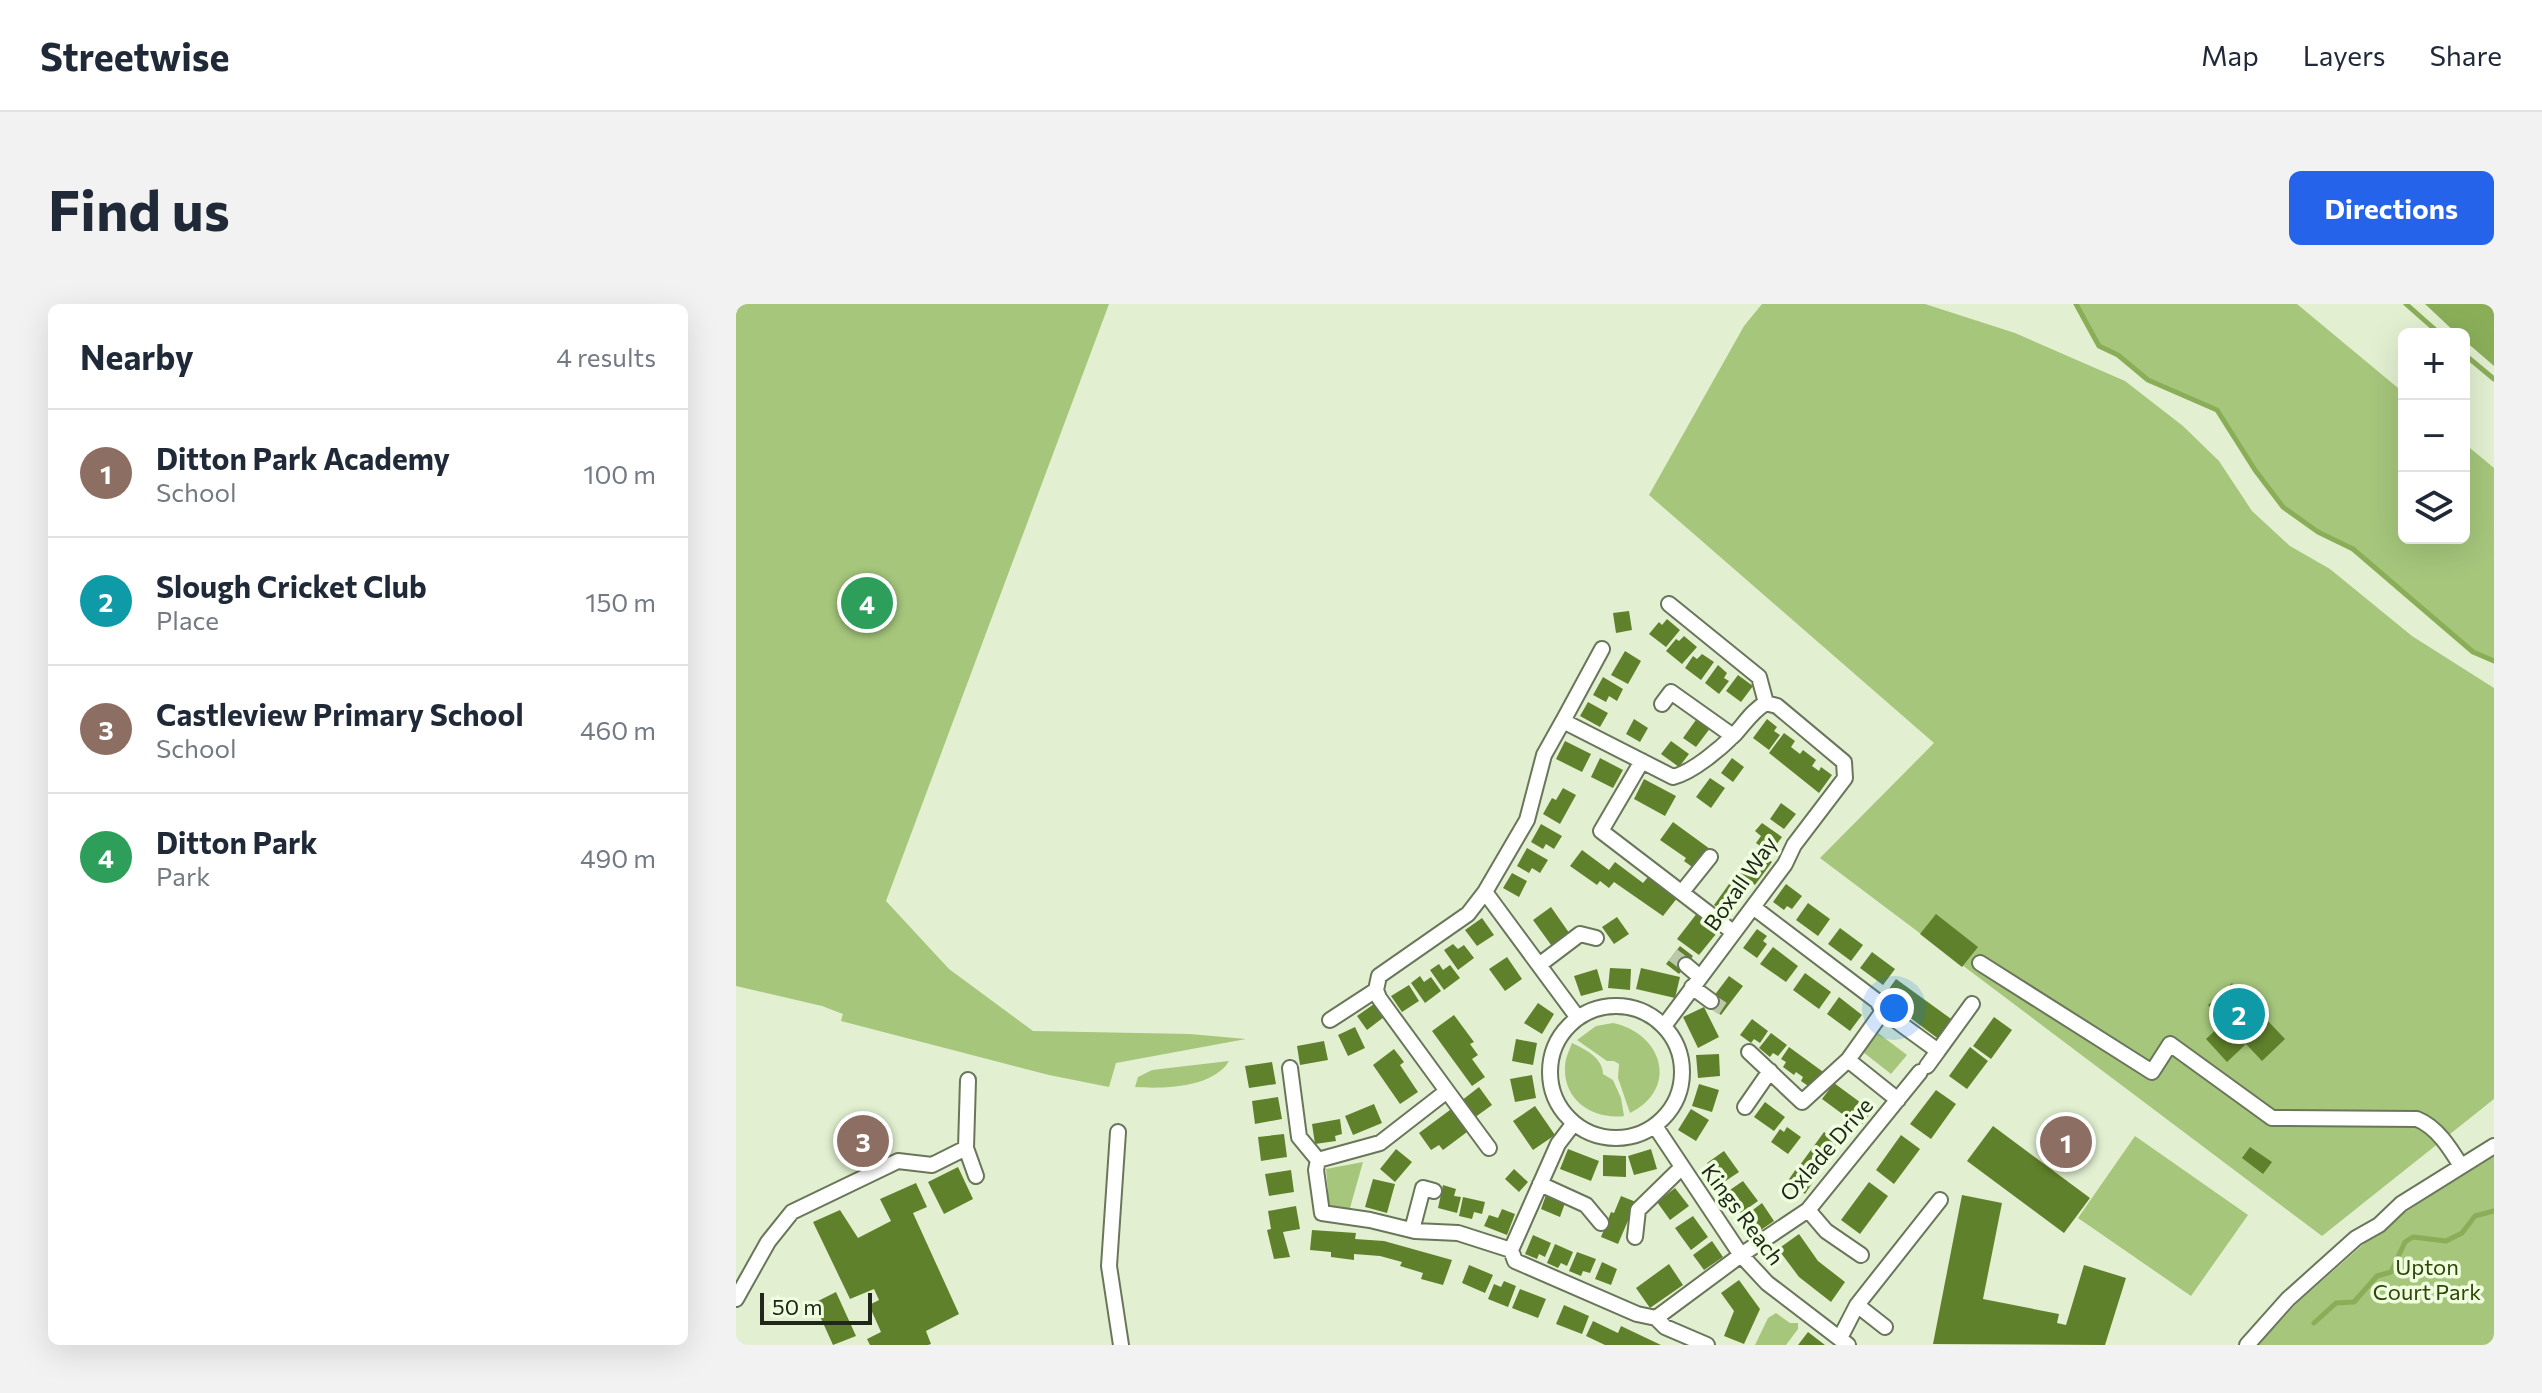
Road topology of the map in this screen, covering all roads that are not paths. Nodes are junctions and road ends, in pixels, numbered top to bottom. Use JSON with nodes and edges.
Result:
{"nodes":[{"id":1,"x":1669,"y":604,"type":"dead end"},
{"id":2,"x":1602,"y":649,"type":"dead end"},
{"id":3,"x":1766,"y":703,"type":"junction"},
{"id":4,"x":1662,"y":704,"type":"dead end"},
{"id":5,"x":1563,"y":721,"type":"junction"},
{"id":6,"x":1733,"y":736,"type":"junction"},
{"id":7,"x":1642,"y":761,"type":"junction"},
{"id":8,"x":1710,"y":857,"type":"dead end"},
{"id":9,"x":1485,"y":892,"type":"junction"},
{"id":10,"x":1682,"y":892,"type":"junction"},
{"id":11,"x":1753,"y":907,"type":"junction"},
{"id":12,"x":1733,"y":932,"type":"junction"},
{"id":13,"x":1596,"y":938,"type":"dead end"},
{"id":14,"x":1980,"y":963,"type":"dead end"},
{"id":15,"x":1539,"y":965,"type":"junction"},
{"id":16,"x":1686,"y":965,"type":"tunnel mouth"},
{"id":17,"x":1696,"y":982,"type":"junction"},
{"id":18,"x":1376,"y":990,"type":"junction"},
{"id":19,"x":1711,"y":1001,"type":"tunnel mouth"},
{"id":20,"x":1972,"y":1004,"type":"dead end"},
{"id":21,"x":1883,"y":1011,"type":"junction"},
{"id":22,"x":1578,"y":1018,"type":"junction"},
{"id":23,"x":1330,"y":1020,"type":"dead end"},
{"id":24,"x":1664,"y":1026,"type":"junction"},
{"id":25,"x":1938,"y":1051,"type":"junction"},
{"id":26,"x":1749,"y":1052,"type":"dead end"},
{"id":27,"x":1848,"y":1060,"type":"junction"},
{"id":28,"x":1290,"y":1068,"type":"dead end"},
{"id":29,"x":1770,"y":1071,"type":"junction"},
{"id":30,"x":968,"y":1080,"type":"dead end"},
{"id":31,"x":1447,"y":1091,"type":"junction"},
{"id":32,"x":1898,"y":1100,"type":"junction"},
{"id":33,"x":1745,"y":1107,"type":"dead end"},
{"id":34,"x":1574,"y":1123,"type":"junction"},
{"id":35,"x":1655,"y":1126,"type":"junction"},
{"id":36,"x":1118,"y":1132,"type":"dead end"},
{"id":37,"x":2494,"y":1146,"type":"edge"},
{"id":38,"x":966,"y":1148,"type":"junction"},
{"id":39,"x":1489,"y":1148,"type":"dead end"},
{"id":40,"x":1318,"y":1160,"type":"junction"},
{"id":41,"x":2461,"y":1166,"type":"junction"},
{"id":42,"x":1681,"y":1168,"type":"junction"},
{"id":43,"x":976,"y":1176,"type":"dead end"},
{"id":44,"x":1540,"y":1184,"type":"junction"},
{"id":45,"x":1434,"y":1191,"type":"dead end"},
{"id":46,"x":1940,"y":1200,"type":"dead end"},
{"id":47,"x":1808,"y":1210,"type":"junction"},
{"id":48,"x":1601,"y":1223,"type":"dead end"},
{"id":49,"x":1412,"y":1230,"type":"junction"},
{"id":50,"x":1635,"y":1237,"type":"dead end"},
{"id":51,"x":1511,"y":1250,"type":"junction"},
{"id":52,"x":1741,"y":1255,"type":"junction"},
{"id":53,"x":1861,"y":1255,"type":"dead end"},
{"id":54,"x":736,"y":1299,"type":"edge"},
{"id":55,"x":1857,"y":1305,"type":"junction"},
{"id":56,"x":1656,"y":1318,"type":"junction"},
{"id":57,"x":1885,"y":1327,"type":"dead end"},
{"id":58,"x":1844,"y":1342,"type":"edge"},
{"id":59,"x":1121,"y":1345,"type":"edge"},
{"id":60,"x":1707,"y":1345,"type":"edge"},
{"id":61,"x":2247,"y":1345,"type":"edge"}],
"edges":[{"from":1,"to":3,"type":"street"},
{"from":2,"to":5,"type":"street"},
{"from":3,"to":6,"type":"street"},
{"from":3,"to":11,"type":"street","name":"Boxall Way"},
{"from":4,"to":6,"type":"street"},
{"from":5,"to":7,"type":"street"},
{"from":5,"to":9,"type":"street"},
{"from":6,"to":7,"type":"street"},
{"from":7,"to":10,"type":"street"},
{"from":8,"to":10,"type":"street"},
{"from":9,"to":15,"type":"street"},
{"from":9,"to":18,"type":"street"},
{"from":10,"to":12,"type":"street"},
{"from":11,"to":12,"type":"street","name":"Boxall Way"},
{"from":11,"to":21,"type":"street"},
{"from":12,"to":17,"type":"street","name":"Boxall Way"},
{"from":13,"to":15,"type":"street"},
{"from":14,"to":41,"type":"street"},
{"from":15,"to":22,"type":"street"},
{"from":16,"to":17,"type":"street"},
{"from":17,"to":19,"type":"street"},
{"from":17,"to":24,"type":"street","name":"Boxall Way"},
{"from":18,"to":23,"type":"street"},
{"from":18,"to":31,"type":"street"},
{"from":20,"to":25,"type":"street"},
{"from":21,"to":25,"type":"street"},
{"from":21,"to":27,"type":"street"},
{"from":22,"to":24,"type":"street"},
{"from":22,"to":34,"type":"street"},
{"from":24,"to":35,"type":"street"},
{"from":25,"to":32,"type":"street"},
{"from":26,"to":29,"type":"street"},
{"from":27,"to":29,"type":"street"},
{"from":27,"to":32,"type":"street","name":"Oxlade Drive"},
{"from":28,"to":40,"type":"street"},
{"from":29,"to":33,"type":"street"},
{"from":30,"to":38,"type":"street"},
{"from":31,"to":39,"type":"street"},
{"from":31,"to":40,"type":"street"},
{"from":32,"to":47,"type":"street","name":"Oxlade Drive"},
{"from":34,"to":35,"type":"street"},
{"from":34,"to":44,"type":"street"},
{"from":35,"to":42,"type":"street","name":"Kings Reach"},
{"from":36,"to":59,"type":"street"},
{"from":37,"to":41,"type":"street"},
{"from":38,"to":43,"type":"street"},
{"from":38,"to":54,"type":"street"},
{"from":40,"to":49,"type":"street"},
{"from":41,"to":61,"type":"street"},
{"from":42,"to":50,"type":"street"},
{"from":42,"to":52,"type":"street","name":"Kings Reach"},
{"from":44,"to":48,"type":"street"},
{"from":44,"to":51,"type":"street"},
{"from":45,"to":49,"type":"street"},
{"from":46,"to":55,"type":"street"},
{"from":47,"to":52,"type":"street","name":"Oxlade Drive"},
{"from":47,"to":53,"type":"street"},
{"from":49,"to":51,"type":"street"},
{"from":51,"to":56,"type":"street"},
{"from":52,"to":56,"type":"street","name":"Oxlade Drive"},
{"from":52,"to":58,"type":"street","name":"Kings Reach"},
{"from":55,"to":57,"type":"street"},
{"from":55,"to":58,"type":"street"},
{"from":56,"to":60,"type":"street"}]}
